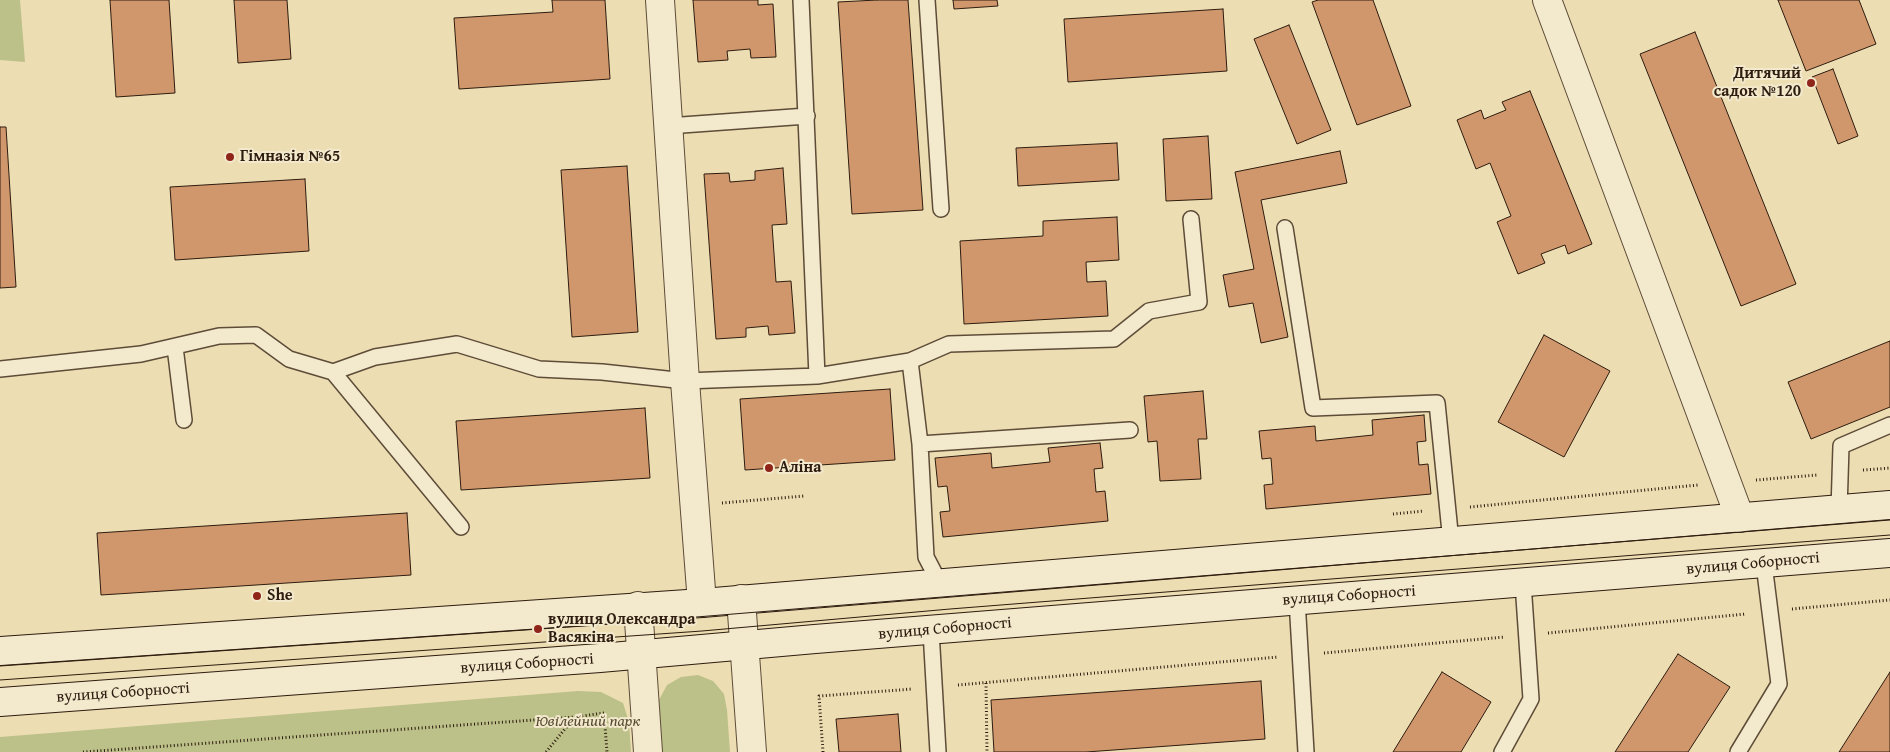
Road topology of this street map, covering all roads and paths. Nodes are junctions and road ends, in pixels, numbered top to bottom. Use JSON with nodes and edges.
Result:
{"nodes":[{"id":1,"x":660,"y":0,"type":"edge"},
{"id":2,"x":801,"y":0,"type":"edge"},
{"id":3,"x":927,"y":0,"type":"edge"},
{"id":4,"x":1547,"y":0,"type":"edge"},
{"id":5,"x":807,"y":116,"type":"junction"},
{"id":6,"x":668,"y":126,"type":"junction"},
{"id":7,"x":941,"y":209,"type":"dead end"},
{"id":8,"x":1191,"y":219,"type":"dead end"},
{"id":9,"x":1285,"y":228,"type":"dead end"},
{"id":10,"x":175,"y":346,"type":"junction"},
{"id":11,"x":910,"y":361,"type":"junction"},
{"id":12,"x":0,"y":369,"type":"edge"},
{"id":13,"x":333,"y":372,"type":"junction"},
{"id":14,"x":818,"y":376,"type":"junction"},
{"id":15,"x":685,"y":382,"type":"junction"},
{"id":16,"x":184,"y":420,"type":"dead end"},
{"id":17,"x":1890,"y":425,"type":"edge"},
{"id":18,"x":1130,"y":430,"type":"dead end"},
{"id":19,"x":920,"y":444,"type":"junction"},
{"id":20,"x":804,"y":496,"type":"dead end"},
{"id":21,"x":1890,"y":505,"type":"edge"},
{"id":22,"x":694,"y":506,"type":"junction"},
{"id":23,"x":1839,"y":510,"type":"junction"},
{"id":24,"x":1740,"y":518,"type":"junction"},
{"id":25,"x":461,"y":527,"type":"dead end"},
{"id":26,"x":1451,"y":542,"type":"junction"},
{"id":27,"x":1890,"y":553,"type":"edge"},
{"id":28,"x":1764,"y":564,"type":"junction"},
{"id":29,"x":939,"y":582,"type":"junction"},
{"id":30,"x":1523,"y":583,"type":"junction"},
{"id":31,"x":741,"y":599,"type":"junction"},
{"id":32,"x":1298,"y":600,"type":"junction"},
{"id":33,"x":1890,"y":600,"type":"edge"},
{"id":34,"x":702,"y":603,"type":"junction"},
{"id":35,"x":638,"y":606,"type":"junction"},
{"id":36,"x":1770,"y":612,"type":"junction"},
{"id":37,"x":930,"y":630,"type":"junction"},
{"id":38,"x":1527,"y":635,"type":"junction"},
{"id":39,"x":744,"y":646,"type":"junction"},
{"id":40,"x":0,"y":650,"type":"edge"},
{"id":41,"x":641,"y":655,"type":"junction"},
{"id":42,"x":1301,"y":655,"type":"junction"},
{"id":43,"x":986,"y":682,"type":"junction"},
{"id":44,"x":934,"y":688,"type":"junction"},
{"id":45,"x":0,"y":702,"type":"edge"},
{"id":46,"x":575,"y":717,"type":"junction"},
{"id":47,"x":83,"y":752,"type":"edge"},
{"id":48,"x":546,"y":752,"type":"edge"},
{"id":49,"x":607,"y":752,"type":"edge"},
{"id":50,"x":648,"y":752,"type":"edge"},
{"id":51,"x":752,"y":752,"type":"edge"},
{"id":52,"x":823,"y":752,"type":"edge"},
{"id":53,"x":938,"y":752,"type":"edge"},
{"id":54,"x":987,"y":752,"type":"edge"},
{"id":55,"x":1306,"y":752,"type":"edge"},
{"id":56,"x":1502,"y":752,"type":"edge"},
{"id":57,"x":1738,"y":752,"type":"edge"}],
"edges":[{"from":1,"to":6,"type":"main road"},
{"from":2,"to":5,"type":"lane"},
{"from":3,"to":7,"type":"lane"},
{"from":4,"to":24,"type":"main road"},
{"from":5,"to":6,"type":"lane"},
{"from":5,"to":14,"type":"lane"},
{"from":6,"to":15,"type":"main road"},
{"from":8,"to":11,"type":"lane"},
{"from":9,"to":26,"type":"lane"},
{"from":10,"to":12,"type":"lane"},
{"from":10,"to":13,"type":"lane"},
{"from":10,"to":16,"type":"lane"},
{"from":11,"to":14,"type":"lane"},
{"from":11,"to":19,"type":"lane"},
{"from":13,"to":15,"type":"lane"},
{"from":13,"to":25,"type":"lane"},
{"from":14,"to":15,"type":"lane"},
{"from":15,"to":22,"type":"main road"},
{"from":17,"to":23,"type":"lane"},
{"from":18,"to":19,"type":"lane"},
{"from":19,"to":29,"type":"lane"},
{"from":20,"to":22,"type":"path"},
{"from":21,"to":23,"type":"main road"},
{"from":22,"to":34,"type":"main road"},
{"from":23,"to":24,"type":"main road"},
{"from":24,"to":26,"type":"main road"},
{"from":26,"to":29,"type":"main road"},
{"from":27,"to":28,"type":"main road","name":"вулиця Соборності"},
{"from":28,"to":30,"type":"main road","name":"вулиця Соборності"},
{"from":28,"to":36,"type":"lane"},
{"from":29,"to":31,"type":"main road"},
{"from":30,"to":32,"type":"main road","name":"вулиця Соборності"},
{"from":30,"to":38,"type":"lane"},
{"from":31,"to":34,"type":"main road"},
{"from":31,"to":39,"type":"main road"},
{"from":32,"to":37,"type":"main road","name":"вулиця Соборності"},
{"from":32,"to":42,"type":"lane"},
{"from":33,"to":36,"type":"path"},
{"from":34,"to":35,"type":"main road"},
{"from":35,"to":40,"type":"main road"},
{"from":35,"to":41,"type":"main road"},
{"from":36,"to":38,"type":"path"},
{"from":36,"to":57,"type":"lane"},
{"from":37,"to":39,"type":"main road","name":"вулиця Соборності"},
{"from":37,"to":44,"type":"lane"},
{"from":38,"to":42,"type":"path"},
{"from":38,"to":56,"type":"lane"},
{"from":39,"to":41,"type":"main road","name":"вулиця Соборності"},
{"from":39,"to":51,"type":"main road"},
{"from":41,"to":45,"type":"main road","name":"вулиця Соборності"},
{"from":41,"to":50,"type":"main road"},
{"from":42,"to":43,"type":"path"},
{"from":42,"to":55,"type":"lane"},
{"from":43,"to":44,"type":"path"},
{"from":43,"to":54,"type":"path"},
{"from":44,"to":52,"type":"path"},
{"from":44,"to":53,"type":"lane"},
{"from":46,"to":47,"type":"path"},
{"from":46,"to":48,"type":"path"},
{"from":46,"to":49,"type":"path"}]}
